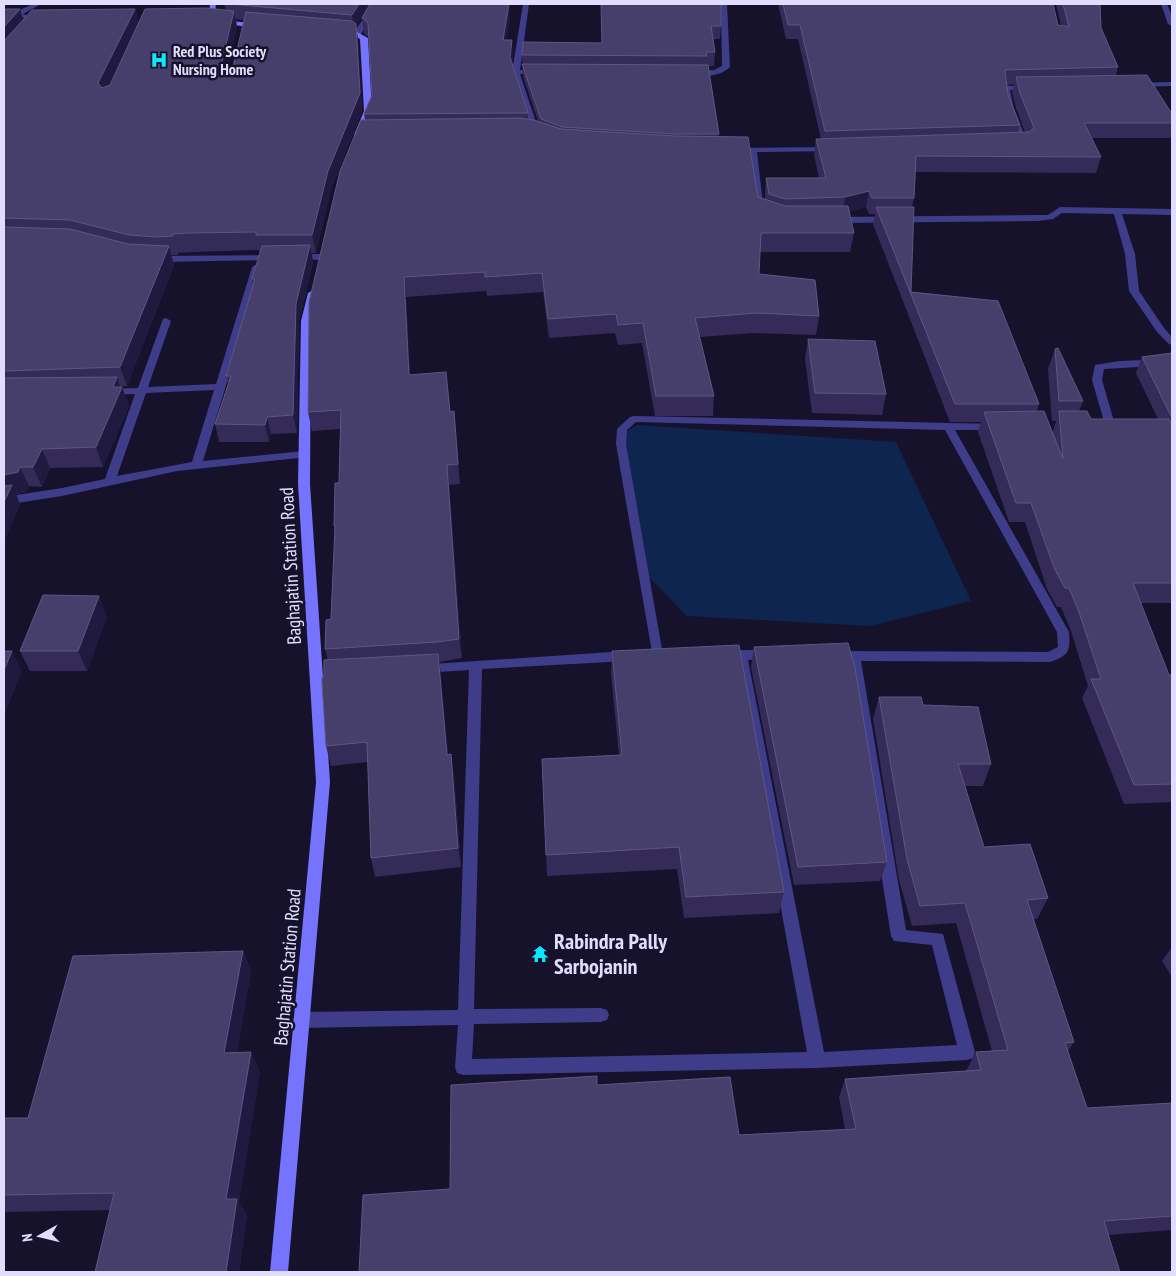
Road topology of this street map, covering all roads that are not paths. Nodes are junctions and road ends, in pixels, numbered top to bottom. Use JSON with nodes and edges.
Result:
{"nodes":[{"id":1,"x":38,"y":4,"type":"edge"},
{"id":2,"x":213,"y":4,"type":"edge"},
{"id":3,"x":376,"y":4,"type":"edge"},
{"id":4,"x":526,"y":4,"type":"edge"},
{"id":5,"x":724,"y":4,"type":"edge"},
{"id":6,"x":1164,"y":4,"type":"edge"},
{"id":7,"x":17,"y":14,"type":"junction"},
{"id":8,"x":4,"y":18,"type":"edge"},
{"id":9,"x":34,"y":23,"type":"junction"},
{"id":10,"x":43,"y":23,"type":"edge"},
{"id":11,"x":1172,"y":24,"type":"edge"},
{"id":12,"x":272,"y":27,"type":"edge"},
{"id":13,"x":28,"y":30,"type":"edge"},
{"id":14,"x":329,"y":32,"type":"edge"},
{"id":15,"x":357,"y":34,"type":"junction"},
{"id":16,"x":516,"y":72,"type":"junction"},
{"id":17,"x":545,"y":72,"type":"edge"},
{"id":18,"x":683,"y":73,"type":"edge"},
{"id":19,"x":1172,"y":84,"type":"edge"},
{"id":20,"x":1126,"y":85,"type":"edge"},
{"id":21,"x":1039,"y":87,"type":"edge"},
{"id":22,"x":361,"y":137,"type":"edge"},
{"id":23,"x":544,"y":138,"type":"edge"},
{"id":24,"x":1014,"y":145,"type":"edge"},
{"id":25,"x":841,"y":149,"type":"edge"},
{"id":26,"x":723,"y":150,"type":"edge"},
{"id":27,"x":752,"y":150,"type":"junction"},
{"id":28,"x":1117,"y":210,"type":"junction"},
{"id":29,"x":1172,"y":212,"type":"edge"},
{"id":30,"x":761,"y":214,"type":"edge"},
{"id":31,"x":822,"y":220,"type":"edge"},
{"id":32,"x":322,"y":257,"type":"edge"},
{"id":33,"x":144,"y":258,"type":"edge"},
{"id":34,"x":260,"y":258,"type":"junction"},
{"id":35,"x":315,"y":284,"type":"edge"},
{"id":36,"x":166,"y":321,"type":"dead end"},
{"id":37,"x":1172,"y":342,"type":"edge"},
{"id":38,"x":1172,"y":362,"type":"edge"},
{"id":39,"x":220,"y":386,"type":"junction"},
{"id":40,"x":140,"y":391,"type":"junction"},
{"id":41,"x":101,"y":392,"type":"edge"},
{"id":42,"x":948,"y":427,"type":"junction"},
{"id":43,"x":1007,"y":427,"type":"edge"},
{"id":44,"x":1086,"y":428,"type":"edge"},
{"id":45,"x":304,"y":455,"type":"junction"},
{"id":46,"x":196,"y":466,"type":"junction"},
{"id":47,"x":110,"y":481,"type":"junction"},
{"id":48,"x":4,"y":501,"type":"edge"},
{"id":49,"x":713,"y":655,"type":"edge"},
{"id":50,"x":741,"y":655,"type":"junction"},
{"id":51,"x":778,"y":655,"type":"edge"},
{"id":52,"x":825,"y":656,"type":"edge"},
{"id":53,"x":854,"y":656,"type":"junction"},
{"id":54,"x":476,"y":665,"type":"junction"},
{"id":55,"x":410,"y":669,"type":"edge"},
{"id":56,"x":601,"y":1015,"type":"dead end"},
{"id":57,"x":466,"y":1017,"type":"junction"},
{"id":58,"x":301,"y":1020,"type":"junction"},
{"id":59,"x":817,"y":1060,"type":"junction"},
{"id":60,"x":279,"y":1272,"type":"edge"}],
"edges":[{"from":1,"to":7,"type":"street"},
{"from":2,"to":12,"type":"street"},
{"from":3,"to":15,"type":"street"},
{"from":4,"to":16,"type":"street"},
{"from":5,"to":18,"type":"street"},
{"from":6,"to":11,"type":"street"},
{"from":7,"to":8,"type":"street"},
{"from":7,"to":9,"type":"street"},
{"from":9,"to":10,"type":"street"},
{"from":9,"to":13,"type":"street"},
{"from":14,"to":15,"type":"street"},
{"from":15,"to":22,"type":"street"},
{"from":16,"to":17,"type":"street"},
{"from":16,"to":23,"type":"street"},
{"from":19,"to":20,"type":"street"},
{"from":21,"to":24,"type":"street"},
{"from":25,"to":27,"type":"street"},
{"from":26,"to":27,"type":"street"},
{"from":27,"to":30,"type":"street"},
{"from":28,"to":29,"type":"street"},
{"from":28,"to":31,"type":"street"},
{"from":28,"to":37,"type":"street"},
{"from":32,"to":34,"type":"street"},
{"from":33,"to":34,"type":"street"},
{"from":34,"to":39,"type":"street"},
{"from":35,"to":45,"type":"street","name":"Baghajatin Station Road"},
{"from":36,"to":40,"type":"street"},
{"from":38,"to":44,"type":"street"},
{"from":39,"to":40,"type":"street"},
{"from":39,"to":46,"type":"street"},
{"from":40,"to":41,"type":"street"},
{"from":40,"to":47,"type":"street"},
{"from":42,"to":43,"type":"street"},
{"from":42,"to":53,"type":"street"},
{"from":42,"to":54,"type":"street"},
{"from":45,"to":46,"type":"street"},
{"from":45,"to":58,"type":"street","name":"Baghajatin Station Road"},
{"from":46,"to":47,"type":"street"},
{"from":47,"to":48,"type":"street"},
{"from":49,"to":50,"type":"street"},
{"from":50,"to":51,"type":"street"},
{"from":50,"to":59,"type":"street"},
{"from":52,"to":53,"type":"street"},
{"from":53,"to":59,"type":"street"},
{"from":54,"to":55,"type":"street"},
{"from":54,"to":57,"type":"street"},
{"from":56,"to":57,"type":"street"},
{"from":57,"to":58,"type":"street"},
{"from":57,"to":59,"type":"street"},
{"from":58,"to":60,"type":"street","name":"Baghajatin Station Road"}]}
